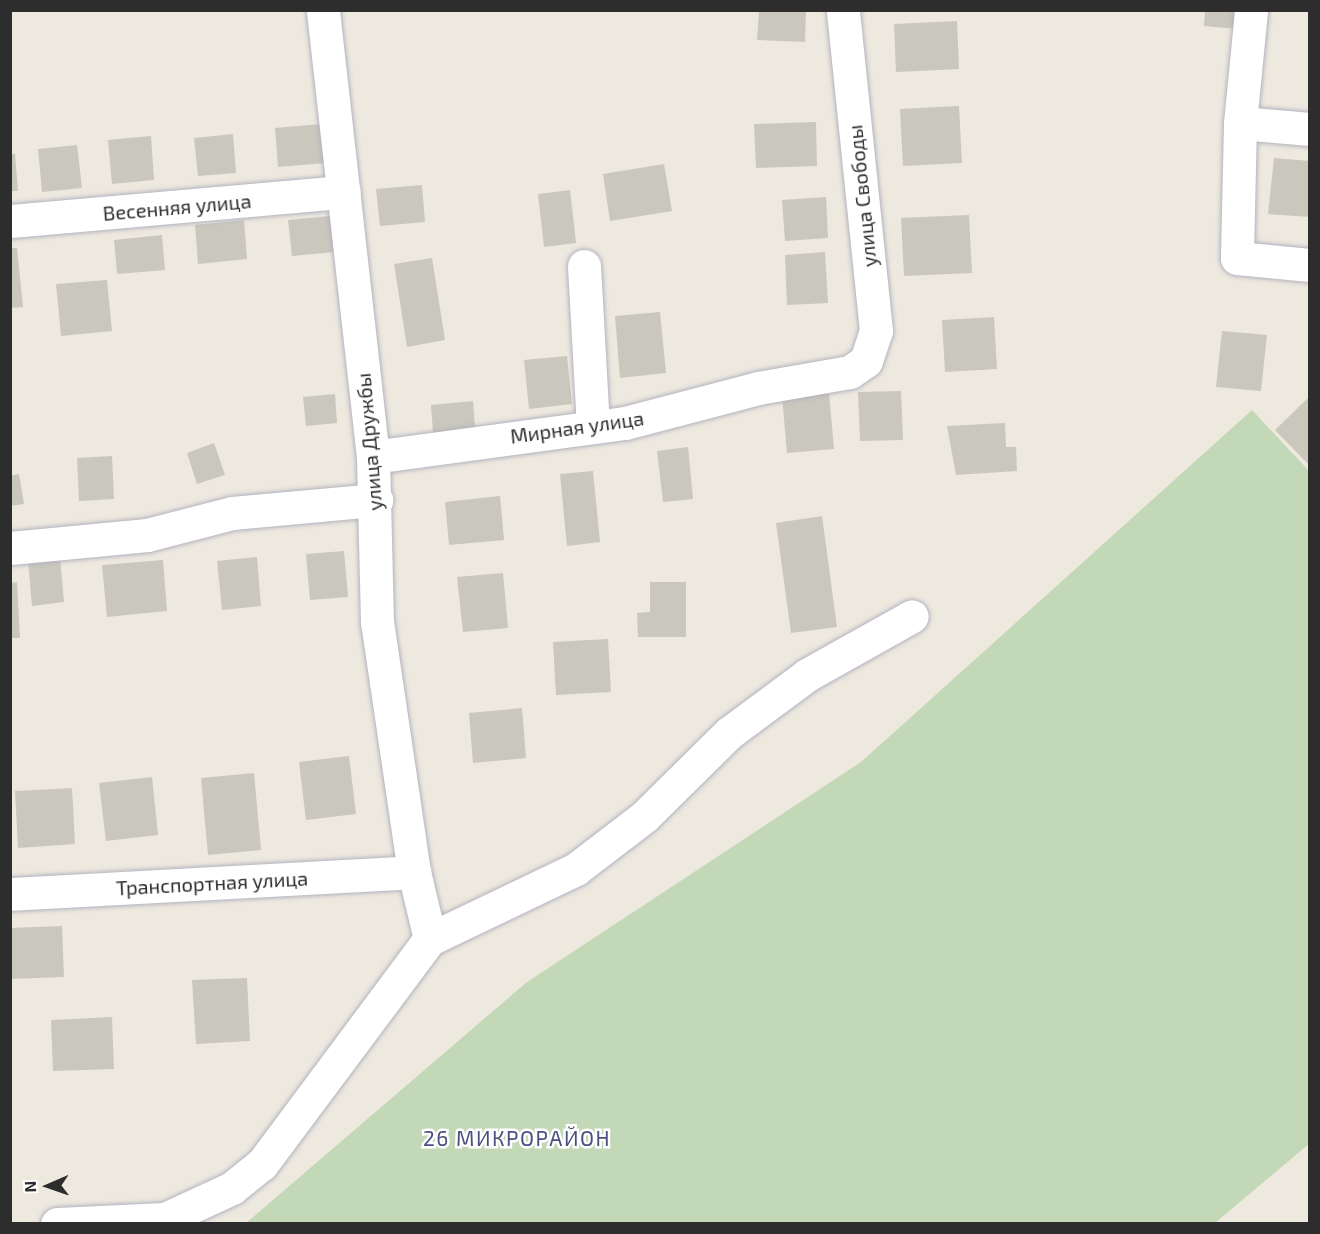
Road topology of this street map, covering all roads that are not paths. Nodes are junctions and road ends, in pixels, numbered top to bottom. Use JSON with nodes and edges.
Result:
{"nodes":[{"id":1,"x":322,"y":10,"type":"edge"},
{"id":2,"x":843,"y":10,"type":"edge"},
{"id":3,"x":1251,"y":10,"type":"edge"},
{"id":4,"x":1240,"y":123,"type":"junction"},
{"id":5,"x":1310,"y":129,"type":"edge"},
{"id":6,"x":344,"y":192,"type":"junction"},
{"id":7,"x":10,"y":221,"type":"edge"},
{"id":8,"x":1310,"y":265,"type":"edge"},
{"id":9,"x":584,"y":266,"type":"dead end"},
{"id":10,"x":850,"y":372,"type":"joint"},
{"id":11,"x":593,"y":425,"type":"junction"},
{"id":12,"x":373,"y":457,"type":"junction"},
{"id":13,"x":376,"y":500,"type":"junction"},
{"id":14,"x":10,"y":548,"type":"edge"},
{"id":15,"x":912,"y":616,"type":"dead end"},
{"id":16,"x":414,"y":872,"type":"junction"},
{"id":17,"x":10,"y":894,"type":"edge"},
{"id":18,"x":430,"y":939,"type":"junction"},
{"id":19,"x":166,"y":1222,"type":"edge"},
{"id":20,"x":57,"y":1224,"type":"edge"}],
"edges":[{"from":1,"to":6,"type":"street","name":"улица Дружбы"},
{"from":2,"to":10,"type":"street","name":"улица Свободы"},
{"from":3,"to":4,"type":"street"},
{"from":4,"to":5,"type":"street"},
{"from":4,"to":8,"type":"street"},
{"from":6,"to":7,"type":"street","name":"Весенняя улица"},
{"from":6,"to":12,"type":"street","name":"улица Дружбы"},
{"from":9,"to":11,"type":"street"},
{"from":10,"to":11,"type":"street","name":"Мирная улица"},
{"from":11,"to":12,"type":"street","name":"Мирная улица"},
{"from":12,"to":13,"type":"street","name":"улица Дружбы"},
{"from":13,"to":14,"type":"street"},
{"from":13,"to":16,"type":"street","name":"улица Дружбы"},
{"from":15,"to":18,"type":"street"},
{"from":16,"to":17,"type":"street","name":"Транспортная улица"},
{"from":16,"to":18,"type":"street","name":"улица Дружбы"},
{"from":18,"to":19,"type":"street"},
{"from":19,"to":20,"type":"street"}]}
